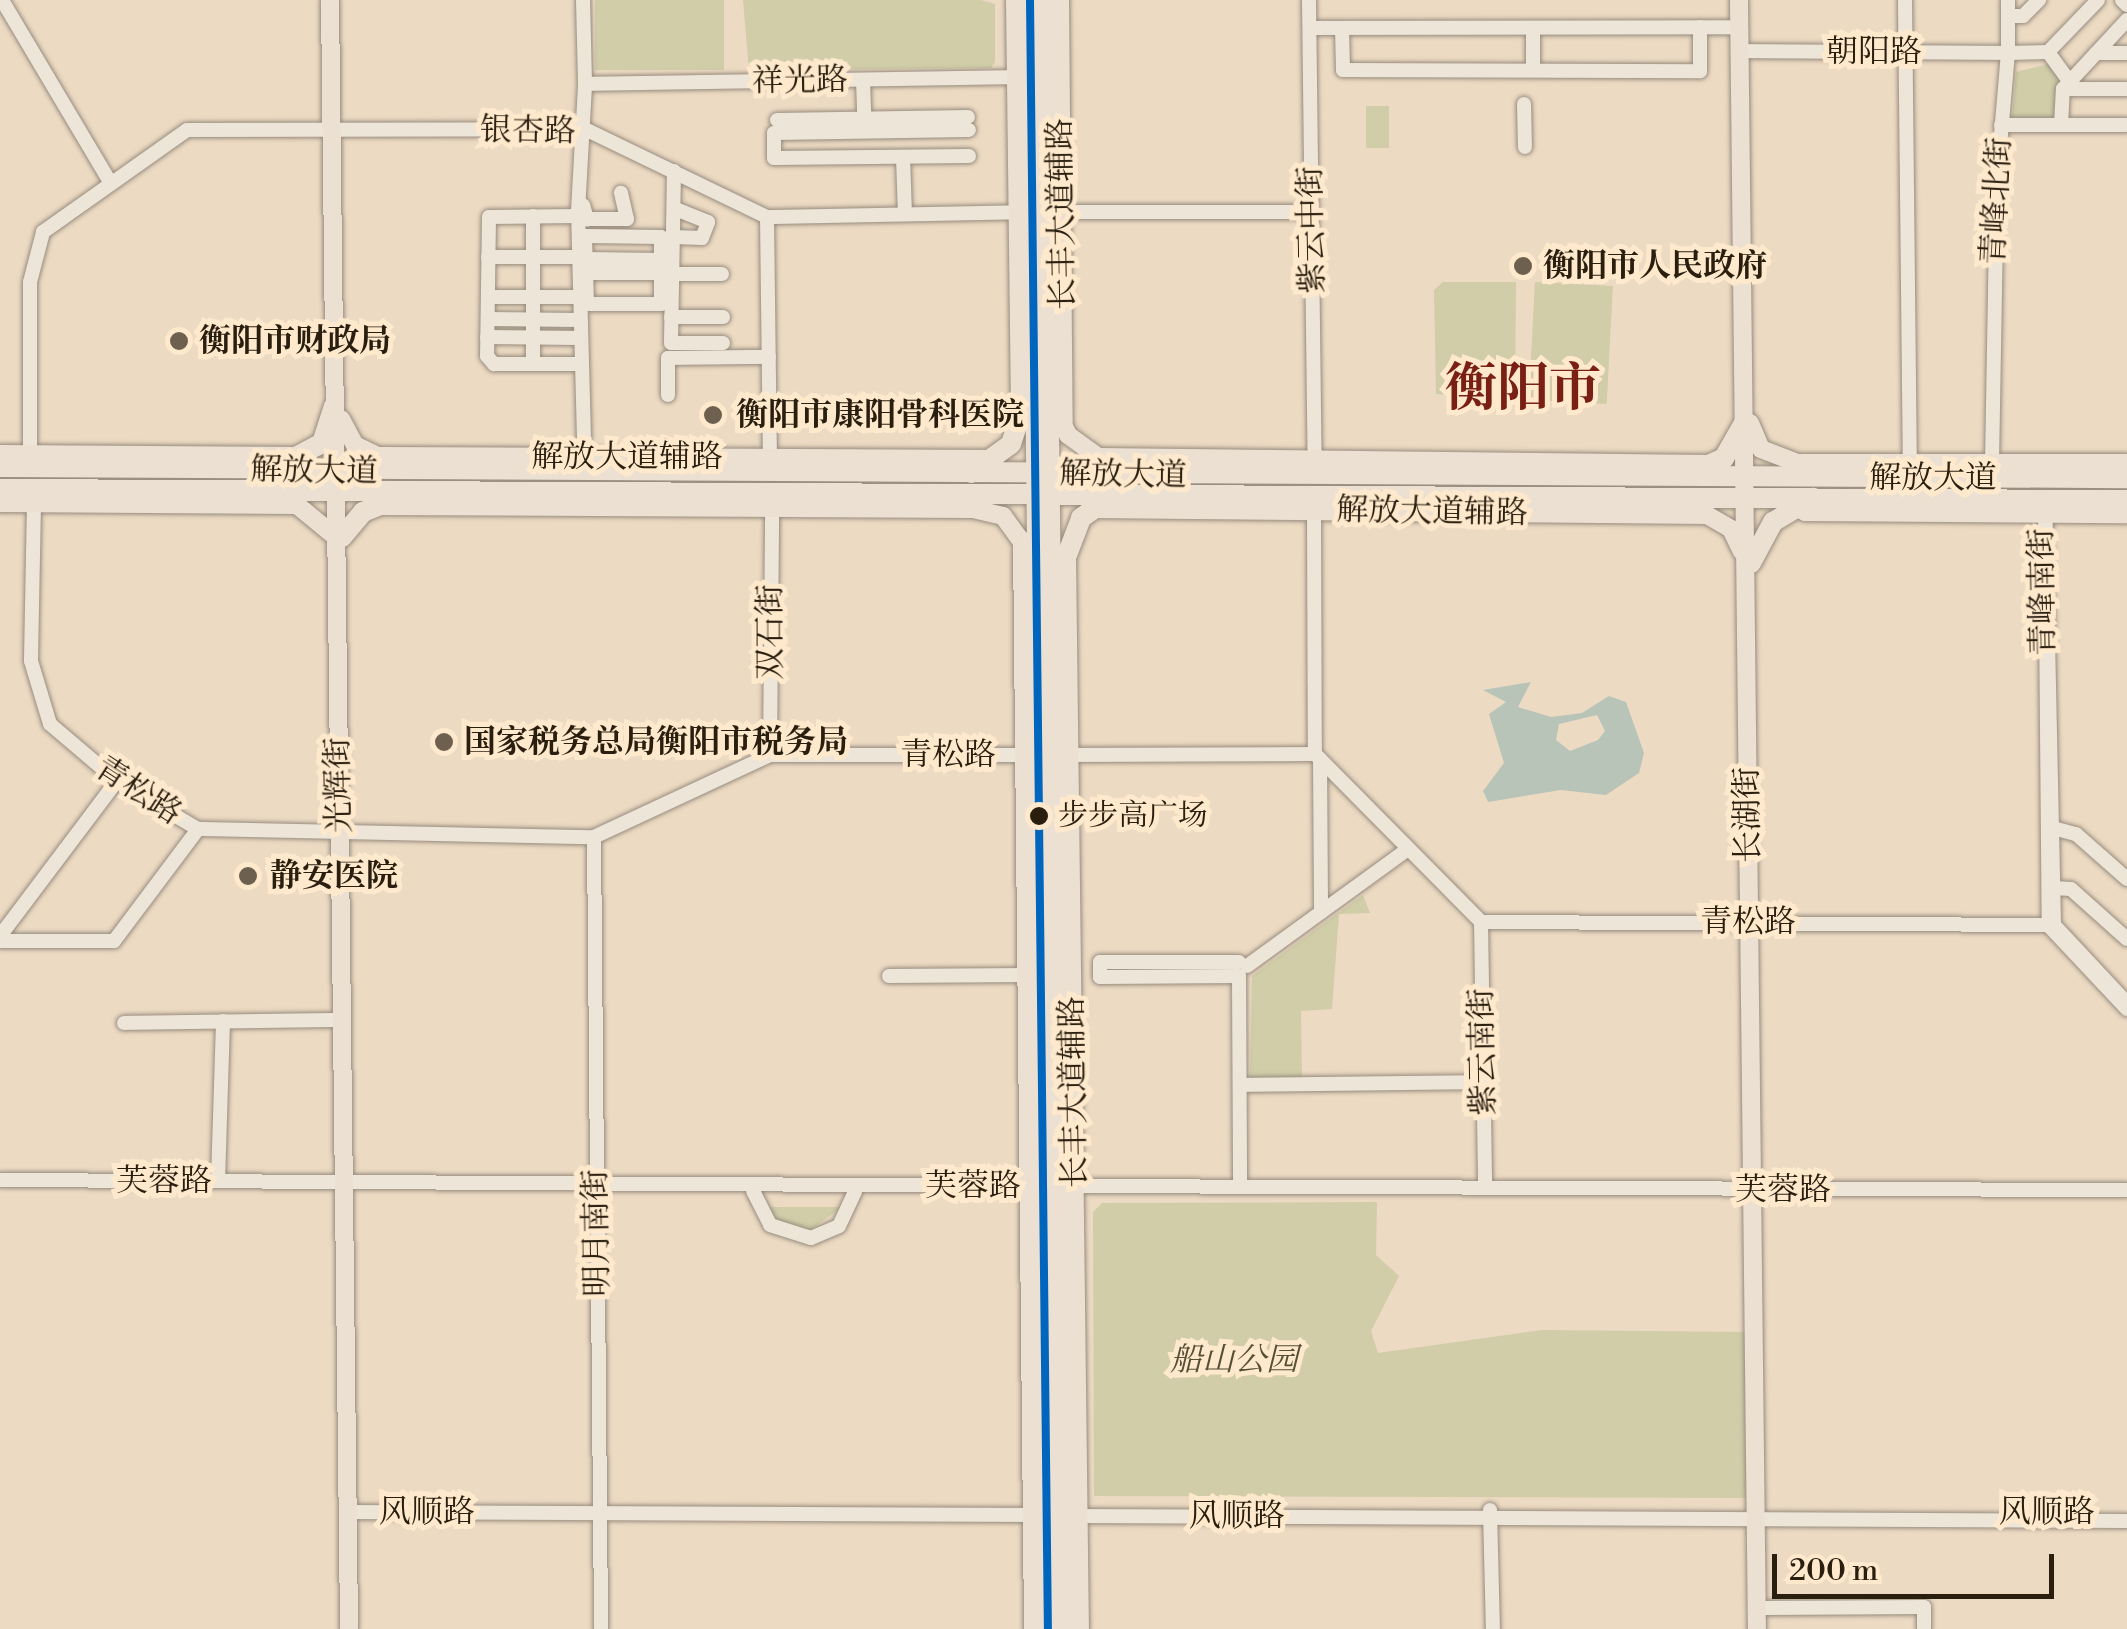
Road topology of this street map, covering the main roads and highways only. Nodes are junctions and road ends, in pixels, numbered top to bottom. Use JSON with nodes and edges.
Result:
{"nodes":[{"id":1,"x":333,"y":0,"type":"edge"},
{"id":2,"x":1015,"y":0,"type":"edge"},
{"id":3,"x":1030,"y":0,"type":"edge"},
{"id":4,"x":1045,"y":0,"type":"edge"},
{"id":5,"x":1060,"y":0,"type":"edge"},
{"id":6,"x":1742,"y":0,"type":"edge"},
{"id":7,"x":1030,"y":40,"type":"junction"},
{"id":8,"x":1743,"y":51,"type":"junction"},
{"id":9,"x":1016,"y":77,"type":"junction"},
{"id":10,"x":1031,"y":104,"type":"junction"},
{"id":11,"x":1040,"y":212,"type":"junction"},
{"id":12,"x":1034,"y":299,"type":"junction"},
{"id":13,"x":1063,"y":311,"type":"junction"},
{"id":14,"x":1048,"y":339,"type":"junction"},
{"id":15,"x":1020,"y":358,"type":"junction"},
{"id":16,"x":1064,"y":369,"type":"junction"},
{"id":17,"x":1049,"y":396,"type":"junction"},
{"id":18,"x":338,"y":412,"type":"junction"},
{"id":19,"x":1020,"y":417,"type":"joint"},
{"id":20,"x":1747,"y":423,"type":"junction"},
{"id":21,"x":1064,"y":427,"type":"junction"},
{"id":22,"x":300,"y":456,"type":"junction"},
{"id":23,"x":770,"y":458,"type":"junction"},
{"id":24,"x":995,"y":459,"type":"junction"},
{"id":25,"x":1314,"y":459,"type":"junction"},
{"id":26,"x":30,"y":461,"type":"junction"},
{"id":27,"x":1524,"y":462,"type":"junction"},
{"id":28,"x":1962,"y":463,"type":"joint"},
{"id":29,"x":1710,"y":464,"type":"junction"},
{"id":30,"x":2127,"y":464,"type":"edge"},
{"id":31,"x":271,"y":470,"type":"junction"},
{"id":32,"x":1992,"y":470,"type":"junction"},
{"id":33,"x":801,"y":473,"type":"junction"},
{"id":34,"x":970,"y":473,"type":"junction"},
{"id":35,"x":1,"y":476,"type":"edge"},
{"id":36,"x":1342,"y":476,"type":"junction"},
{"id":37,"x":1498,"y":478,"type":"junction"},
{"id":38,"x":1678,"y":478,"type":"junction"},
{"id":39,"x":2127,"y":478,"type":"edge"},
{"id":40,"x":338,"y":481,"type":"junction"},
{"id":41,"x":1042,"y":484,"type":"junction"},
{"id":42,"x":1552,"y":487,"type":"junction"},
{"id":43,"x":1748,"y":487,"type":"junction"},
{"id":44,"x":416,"y":492,"type":"junction"},
{"id":45,"x":1116,"y":494,"type":"junction"},
{"id":46,"x":772,"y":500,"type":"junction"},
{"id":47,"x":2127,"y":500,"type":"edge"},
{"id":48,"x":1789,"y":502,"type":"junction"},
{"id":49,"x":34,"y":503,"type":"joint"},
{"id":50,"x":1314,"y":503,"type":"junction"},
{"id":51,"x":375,"y":506,"type":"junction"},
{"id":52,"x":2045,"y":508,"type":"junction"},
{"id":53,"x":1092,"y":509,"type":"junction"},
{"id":54,"x":1568,"y":514,"type":"junction"},
{"id":55,"x":2127,"y":514,"type":"edge"},
{"id":56,"x":339,"y":537,"type":"junction"},
{"id":57,"x":1022,"y":540,"type":"junction"},
{"id":58,"x":1067,"y":555,"type":"joint"},
{"id":59,"x":1748,"y":562,"type":"junction"},
{"id":60,"x":1035,"y":569,"type":"junction"},
{"id":61,"x":1046,"y":755,"type":"junction"},
{"id":62,"x":342,"y":836,"type":"junction"},
{"id":63,"x":346,"y":1186,"type":"junction"},
{"id":64,"x":1051,"y":1189,"type":"junction"},
{"id":65,"x":1055,"y":1512,"type":"junction"},
{"id":66,"x":1759,"y":1515,"type":"junction"},
{"id":67,"x":351,"y":1629,"type":"edge"},
{"id":68,"x":1033,"y":1629,"type":"edge"},
{"id":69,"x":1048,"y":1629,"type":"edge"},
{"id":70,"x":1064,"y":1629,"type":"edge"},
{"id":71,"x":1080,"y":1629,"type":"edge"},
{"id":72,"x":1760,"y":1629,"type":"edge"}],
"edges":[{"from":1,"to":18,"type":"main road","name":"光辉街"},
{"from":2,"to":9,"type":"main road","name":"长丰大道辅路"},
{"from":3,"to":7,"type":"main road"},
{"from":4,"to":11,"type":"main road"},
{"from":5,"to":11,"type":"main road","name":"长丰大道辅路"},
{"from":6,"to":8,"type":"main road","name":"长湖街"},
{"from":6,"to":8,"type":"main road","name":"长湖街"},
{"from":7,"to":9,"type":"main road"},
{"from":7,"to":10,"type":"main road"},
{"from":8,"to":20,"type":"main road","name":"长湖街"},
{"from":9,"to":10,"type":"main road"},
{"from":9,"to":11,"type":"main road","name":"长丰大道辅路"},
{"from":10,"to":11,"type":"main road"},
{"from":11,"to":12,"type":"main road"},
{"from":11,"to":13,"type":"main road","name":"长丰大道辅路"},
{"from":11,"to":14,"type":"main road"},
{"from":11,"to":15,"type":"main road","name":"长丰大道辅路"},
{"from":12,"to":15,"type":"main road"},
{"from":12,"to":41,"type":"main road"},
{"from":13,"to":14,"type":"main road"},
{"from":13,"to":16,"type":"main road","name":"长丰大道辅路"},
{"from":14,"to":16,"type":"main road"},
{"from":14,"to":17,"type":"main road"},
{"from":15,"to":19,"type":"main road","name":"长丰大道辅路"},
{"from":16,"to":21,"type":"main road","name":"长丰大道辅路"},
{"from":17,"to":21,"type":"main road"},
{"from":17,"to":41,"type":"main road"},
{"from":18,"to":22,"type":"highway"},
{"from":18,"to":23,"type":"main road","name":"解放大道辅路"},
{"from":18,"to":40,"type":"main road","name":"光辉街"},
{"from":19,"to":24,"type":"highway"},
{"from":20,"to":28,"type":"main road"},
{"from":20,"to":29,"type":"highway"},
{"from":20,"to":43,"type":"main road","name":"长湖街"},
{"from":21,"to":25,"type":"main road","name":"解放大道辅路"},
{"from":22,"to":26,"type":"main road"},
{"from":22,"to":31,"type":"highway"},
{"from":23,"to":24,"type":"main road","name":"解放大道辅路"},
{"from":23,"to":33,"type":"highway"},
{"from":24,"to":34,"type":"highway"},
{"from":25,"to":27,"type":"main road","name":"解放大道辅路"},
{"from":25,"to":36,"type":"highway"},
{"from":26,"to":31,"type":"highway","name":"解放大道"},
{"from":26,"to":35,"type":"highway","name":"解放大道"},
{"from":27,"to":29,"type":"main road","name":"解放大道辅路"},
{"from":27,"to":37,"type":"highway"},
{"from":27,"to":42,"type":"highway"},
{"from":28,"to":32,"type":"highway"},
{"from":29,"to":38,"type":"highway"},
{"from":30,"to":32,"type":"main road"},
{"from":31,"to":40,"type":"highway","name":"解放大道"},
{"from":32,"to":39,"type":"highway","name":"解放大道"},
{"from":32,"to":43,"type":"highway","name":"解放大道"},
{"from":33,"to":34,"type":"highway","name":"解放大道"},
{"from":33,"to":40,"type":"highway","name":"解放大道"},
{"from":34,"to":41,"type":"highway","name":"解放大道"},
{"from":35,"to":40,"type":"highway","name":"解放大道"},
{"from":35,"to":49,"type":"highway"},
{"from":36,"to":37,"type":"highway","name":"解放大道"},
{"from":36,"to":41,"type":"highway","name":"解放大道"},
{"from":37,"to":42,"type":"highway","name":"解放大道"},
{"from":38,"to":42,"type":"highway","name":"解放大道"},
{"from":38,"to":43,"type":"highway","name":"解放大道"},
{"from":40,"to":44,"type":"highway","name":"解放大道"},
{"from":40,"to":56,"type":"main road","name":"光辉街"},
{"from":41,"to":45,"type":"highway","name":"解放大道"},
{"from":41,"to":46,"type":"highway","name":"解放大道"},
{"from":41,"to":60,"type":"main road"},
{"from":41,"to":61,"type":"main road"},
{"from":42,"to":43,"type":"highway","name":"解放大道"},
{"from":42,"to":50,"type":"highway","name":"解放大道"},
{"from":42,"to":54,"type":"main road"},
{"from":43,"to":48,"type":"highway","name":"解放大道"},
{"from":43,"to":59,"type":"main road","name":"长湖街"},
{"from":44,"to":46,"type":"highway","name":"解放大道"},
{"from":44,"to":51,"type":"highway"},
{"from":45,"to":50,"type":"highway","name":"解放大道"},
{"from":45,"to":53,"type":"highway"},
{"from":46,"to":51,"type":"main road","name":"解放大道辅路"},
{"from":46,"to":57,"type":"main road","name":"解放大道辅路"},
{"from":47,"to":52,"type":"highway","name":"解放大道"},
{"from":48,"to":52,"type":"main road"},
{"from":48,"to":52,"type":"highway","name":"解放大道"},
{"from":48,"to":59,"type":"highway"},
{"from":49,"to":56,"type":"main road"},
{"from":50,"to":53,"type":"main road","name":"解放大道辅路"},
{"from":50,"to":54,"type":"main road","name":"解放大道辅路"},
{"from":51,"to":56,"type":"highway"},
{"from":52,"to":55,"type":"main road"},
{"from":53,"to":58,"type":"highway"},
{"from":54,"to":59,"type":"main road","name":"解放大道辅路"},
{"from":56,"to":62,"type":"main road","name":"光辉街"},
{"from":57,"to":60,"type":"main road"},
{"from":57,"to":61,"type":"main road"},
{"from":58,"to":61,"type":"main road"},
{"from":59,"to":66,"type":"main road","name":"长湖街"},
{"from":60,"to":61,"type":"main road"},
{"from":61,"to":64,"type":"main road"},
{"from":61,"to":64,"type":"main road"},
{"from":62,"to":63,"type":"main road","name":"光辉街"},
{"from":62,"to":63,"type":"main road","name":"光辉街"},
{"from":63,"to":67,"type":"main road","name":"光辉街"},
{"from":64,"to":65,"type":"main road"},
{"from":64,"to":65,"type":"main road","name":"长丰大道辅路"},
{"from":65,"to":68,"type":"main road","name":"长丰大道辅路"},
{"from":65,"to":69,"type":"main road"},
{"from":65,"to":70,"type":"main road"},
{"from":65,"to":71,"type":"main road","name":"长丰大道辅路"},
{"from":66,"to":72,"type":"main road","name":"长湖街"},
{"from":66,"to":72,"type":"main road","name":"长湖街"}]}
